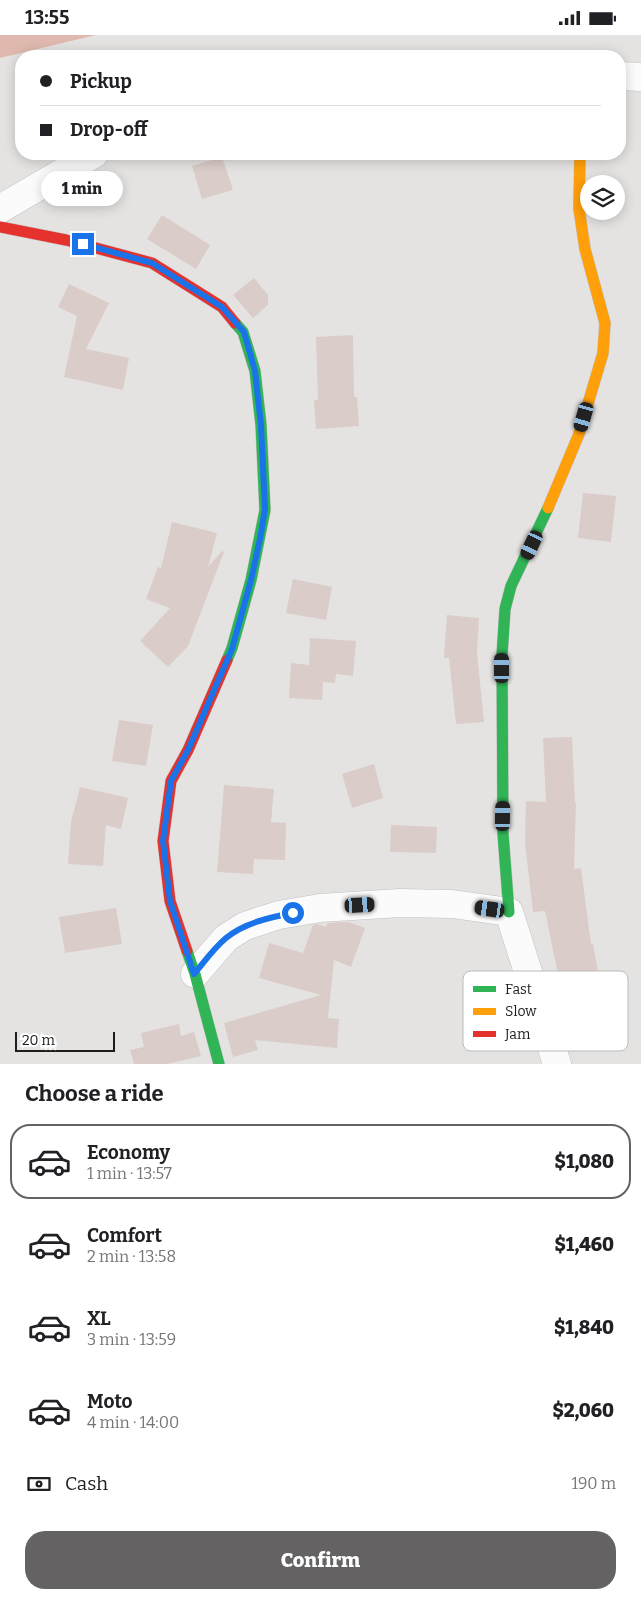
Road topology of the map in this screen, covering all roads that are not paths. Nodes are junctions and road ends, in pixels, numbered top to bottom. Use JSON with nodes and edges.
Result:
{"nodes":[{"id":1,"x":626,"y":77,"type":"edge"},
{"id":2,"x":641,"y":77,"type":"edge"},
{"id":3,"x":84,"y":160,"type":"edge"},
{"id":4,"x":580,"y":160,"type":"edge"},
{"id":5,"x":0,"y":209,"type":"edge"},
{"id":6,"x":0,"y":227,"type":"edge"},
{"id":7,"x":509,"y":912,"type":"junction"},
{"id":8,"x":528,"y":971,"type":"edge"},
{"id":9,"x":194,"y":974,"type":"junction"},
{"id":10,"x":553,"y":1051,"type":"edge"},
{"id":11,"x":219,"y":1064,"type":"edge"},
{"id":12,"x":557,"y":1064,"type":"edge"}],
"edges":[{"from":1,"to":2,"type":"street"},
{"from":3,"to":5,"type":"street"},
{"from":4,"to":7,"type":"street"},
{"from":6,"to":9,"type":"street"},
{"from":7,"to":8,"type":"street"},
{"from":7,"to":9,"type":"street"},
{"from":9,"to":11,"type":"street"},
{"from":10,"to":12,"type":"street"}]}
